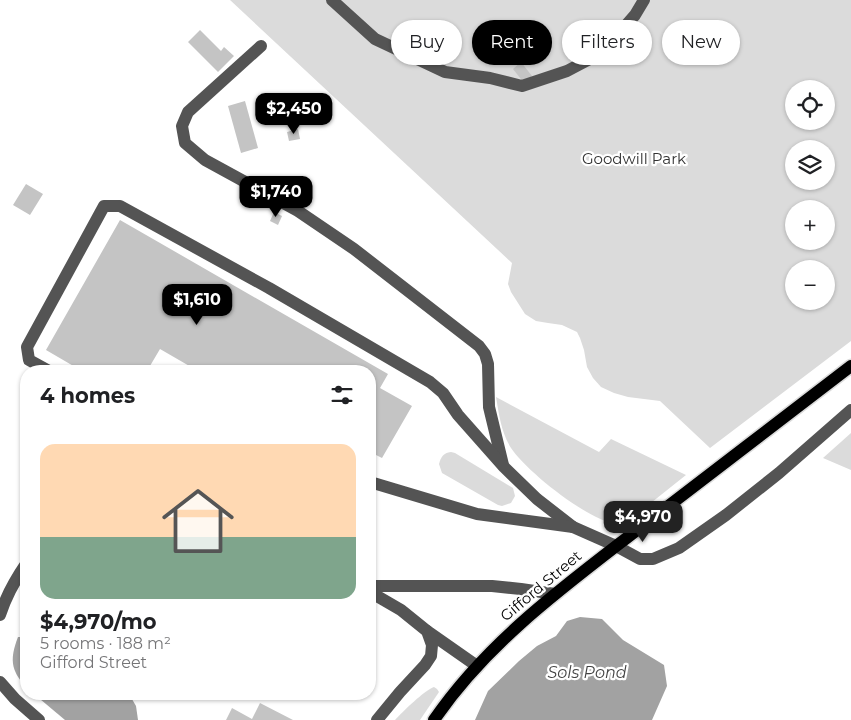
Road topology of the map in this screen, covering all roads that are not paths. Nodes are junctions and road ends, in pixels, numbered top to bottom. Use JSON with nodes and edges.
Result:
{"nodes":[{"id":1,"x":332,"y":0,"type":"edge"},
{"id":2,"x":644,"y":0,"type":"edge"},
{"id":3,"x":261,"y":46,"type":"dead end"},
{"id":4,"x":38,"y":365,"type":"edge"},
{"id":5,"x":851,"y":366,"type":"edge"},
{"id":6,"x":851,"y":410,"type":"edge"},
{"id":7,"x":504,"y":467,"type":"junction"},
{"id":8,"x":376,"y":484,"type":"edge"},
{"id":9,"x":573,"y":527,"type":"junction"},
{"id":10,"x":616,"y":546,"type":"junction"},
{"id":11,"x":20,"y":573,"type":"edge"},
{"id":12,"x":376,"y":586,"type":"edge"},
{"id":13,"x":555,"y":594,"type":"junction"},
{"id":14,"x":376,"y":595,"type":"edge"},
{"id":15,"x":0,"y":615,"type":"edge"},
{"id":16,"x":427,"y":631,"type":"junction"},
{"id":17,"x":477,"y":666,"type":"junction"},
{"id":18,"x":0,"y":682,"type":"edge"},
{"id":19,"x":39,"y":720,"type":"edge"},
{"id":20,"x":377,"y":720,"type":"edge"},
{"id":21,"x":434,"y":720,"type":"edge"}],
"edges":[{"from":1,"to":2,"type":"lane"},
{"from":3,"to":7,"type":"lane"},
{"from":4,"to":7,"type":"lane"},
{"from":5,"to":10,"type":"main road","name":"Gifford Street"},
{"from":6,"to":10,"type":"lane"},
{"from":7,"to":9,"type":"lane"},
{"from":8,"to":9,"type":"lane"},
{"from":9,"to":10,"type":"lane"},
{"from":10,"to":13,"type":"main road","name":"Gifford Street"},
{"from":11,"to":15,"type":"lane"},
{"from":12,"to":13,"type":"lane"},
{"from":13,"to":17,"type":"main road","name":"Gifford Street"},
{"from":14,"to":16,"type":"lane"},
{"from":16,"to":17,"type":"lane"},
{"from":16,"to":20,"type":"lane"},
{"from":17,"to":21,"type":"main road","name":"Gifford Street"},
{"from":18,"to":19,"type":"lane"}]}
